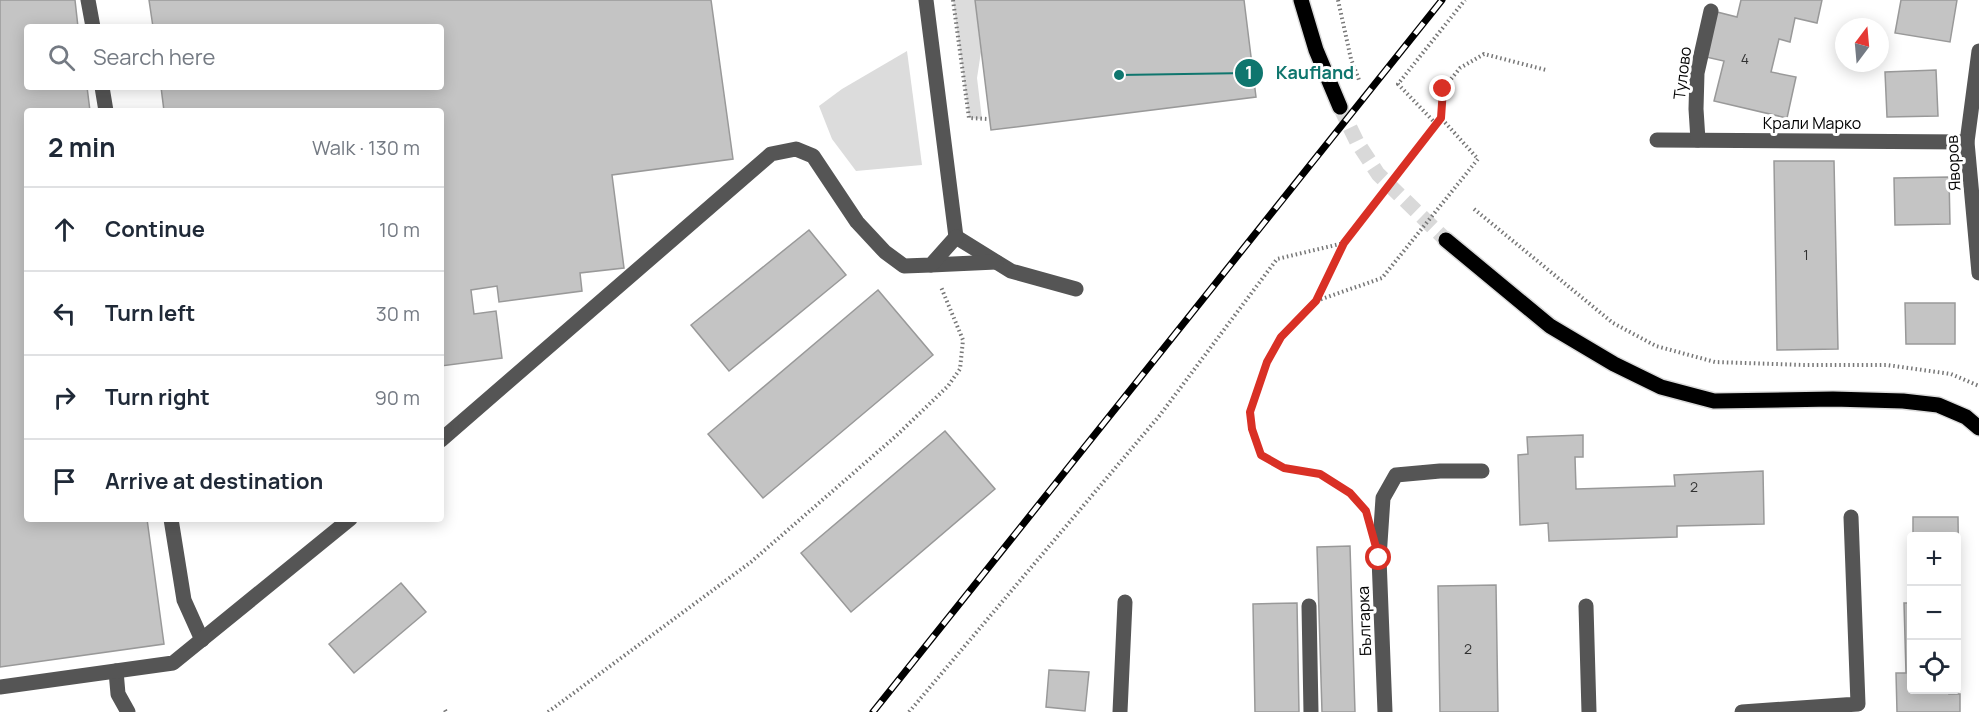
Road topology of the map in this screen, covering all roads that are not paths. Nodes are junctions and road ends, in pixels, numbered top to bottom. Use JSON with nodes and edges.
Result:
{"nodes":[{"id":1,"x":88,"y":0,"type":"edge"},
{"id":2,"x":926,"y":0,"type":"edge"},
{"id":3,"x":1301,"y":0,"type":"edge"},
{"id":4,"x":1711,"y":11,"type":"dead end"},
{"id":5,"x":92,"y":24,"type":"edge"},
{"id":6,"x":1979,"y":51,"type":"edge"},
{"id":7,"x":102,"y":90,"type":"edge"},
{"id":8,"x":1340,"y":107,"type":"tunnel mouth"},
{"id":9,"x":106,"y":108,"type":"edge"},
{"id":10,"x":1657,"y":140,"type":"dead end"},
{"id":11,"x":1698,"y":140,"type":"junction"},
{"id":12,"x":1967,"y":142,"type":"junction"},
{"id":13,"x":956,"y":237,"type":"junction"},
{"id":14,"x":1446,"y":240,"type":"tunnel mouth"},
{"id":15,"x":996,"y":262,"type":"junction"},
{"id":16,"x":931,"y":265,"type":"junction"},
{"id":17,"x":1979,"y":273,"type":"edge"},
{"id":18,"x":1076,"y":289,"type":"dead end"},
{"id":19,"x":1979,"y":428,"type":"edge"},
{"id":20,"x":444,"y":437,"type":"edge"},
{"id":21,"x":1482,"y":471,"type":"dead end"},
{"id":22,"x":1851,"y":518,"type":"dead end"},
{"id":23,"x":171,"y":522,"type":"edge"},
{"id":24,"x":346,"y":522,"type":"edge"},
{"id":25,"x":1125,"y":602,"type":"dead end"},
{"id":26,"x":1309,"y":606,"type":"dead end"},
{"id":27,"x":1586,"y":606,"type":"dead end"},
{"id":28,"x":202,"y":640,"type":"junction"},
{"id":29,"x":116,"y":671,"type":"junction"},
{"id":30,"x":0,"y":687,"type":"edge"},
{"id":31,"x":128,"y":712,"type":"edge"},
{"id":32,"x":1120,"y":712,"type":"edge"},
{"id":33,"x":1311,"y":712,"type":"edge"},
{"id":34,"x":1385,"y":712,"type":"edge"},
{"id":35,"x":1589,"y":712,"type":"edge"},
{"id":36,"x":1742,"y":712,"type":"edge"}],
"edges":[{"from":1,"to":5,"type":"street"},
{"from":2,"to":13,"type":"street"},
{"from":3,"to":8,"type":"main road"},
{"from":4,"to":11,"type":"street","name":"Тулово"},
{"from":6,"to":12,"type":"street","name":"Яворов"},
{"from":7,"to":9,"type":"street"},
{"from":10,"to":11,"type":"street","name":"Крали Марко"},
{"from":11,"to":12,"type":"street","name":"Крали Марко"},
{"from":12,"to":17,"type":"street","name":"Яворов"},
{"from":13,"to":15,"type":"street"},
{"from":13,"to":16,"type":"street"},
{"from":14,"to":19,"type":"main road"},
{"from":15,"to":16,"type":"street"},
{"from":15,"to":18,"type":"street"},
{"from":16,"to":20,"type":"street"},
{"from":21,"to":34,"type":"street","name":"Българка"},
{"from":22,"to":36,"type":"street"},
{"from":23,"to":28,"type":"street"},
{"from":24,"to":28,"type":"street"},
{"from":25,"to":32,"type":"street"},
{"from":26,"to":33,"type":"street"},
{"from":27,"to":35,"type":"street"},
{"from":28,"to":29,"type":"street"},
{"from":29,"to":30,"type":"street"},
{"from":29,"to":31,"type":"street"}]}
